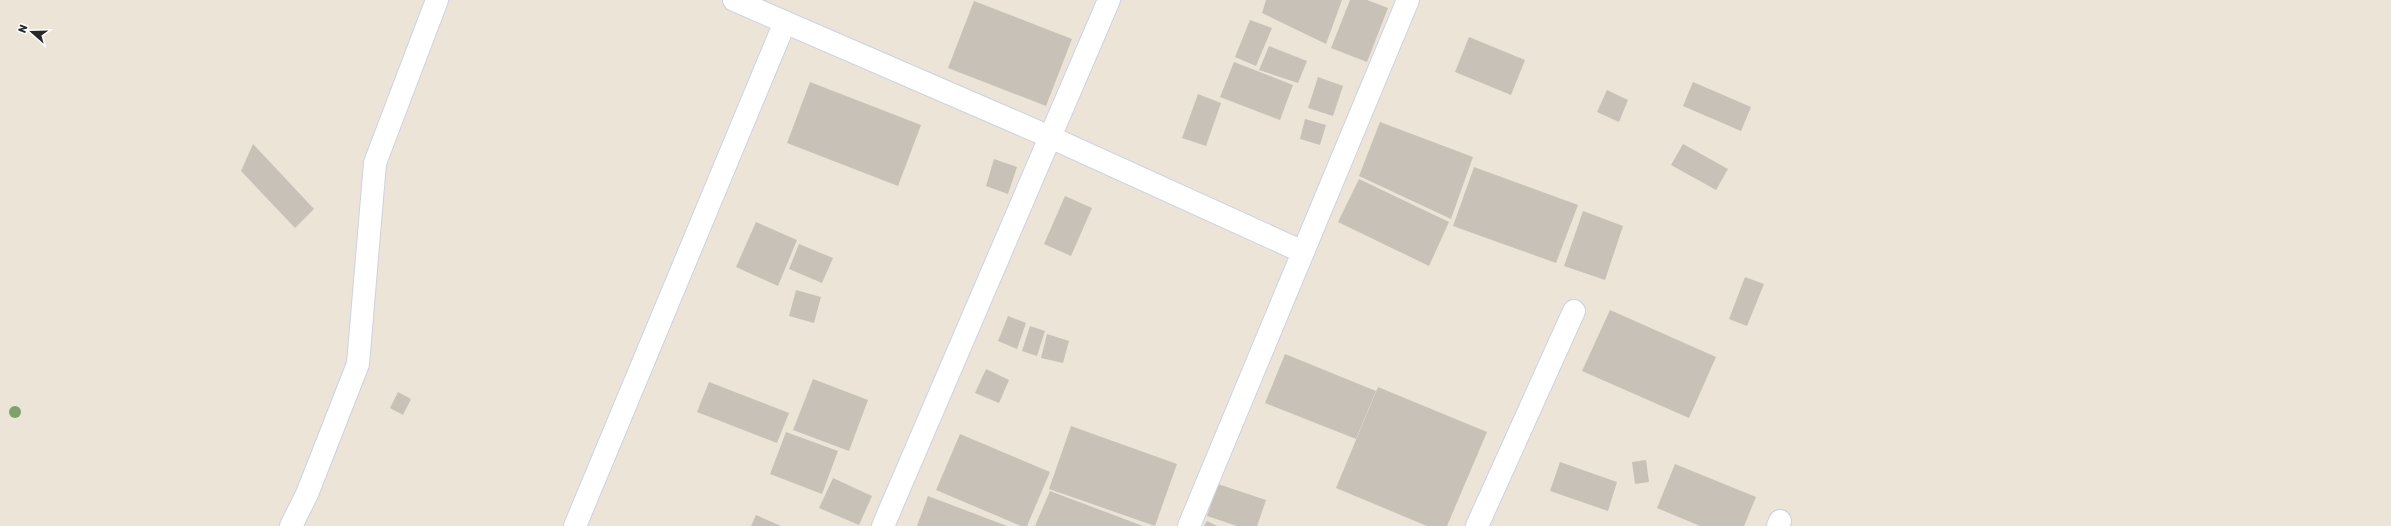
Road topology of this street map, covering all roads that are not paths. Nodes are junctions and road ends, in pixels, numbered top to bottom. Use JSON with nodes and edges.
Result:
{"nodes":[{"id":1,"x":437,"y":0,"type":"edge"},
{"id":2,"x":734,"y":0,"type":"edge"},
{"id":3,"x":1110,"y":0,"type":"edge"},
{"id":4,"x":1408,"y":0,"type":"edge"},
{"id":5,"x":785,"y":22,"type":"junction"},
{"id":6,"x":1050,"y":137,"type":"junction"},
{"id":7,"x":1303,"y":252,"type":"junction"},
{"id":8,"x":1574,"y":311,"type":"dead end"},
{"id":9,"x":291,"y":526,"type":"edge"},
{"id":10,"x":575,"y":526,"type":"edge"},
{"id":11,"x":882,"y":526,"type":"edge"},
{"id":12,"x":1189,"y":526,"type":"edge"},
{"id":13,"x":1477,"y":526,"type":"edge"}],
"edges":[{"from":1,"to":9,"type":"street"},
{"from":2,"to":5,"type":"street"},
{"from":3,"to":6,"type":"street"},
{"from":4,"to":7,"type":"street"},
{"from":5,"to":6,"type":"street"},
{"from":5,"to":10,"type":"street"},
{"from":6,"to":7,"type":"street"},
{"from":6,"to":11,"type":"street"},
{"from":7,"to":12,"type":"street"},
{"from":8,"to":13,"type":"street"}]}
